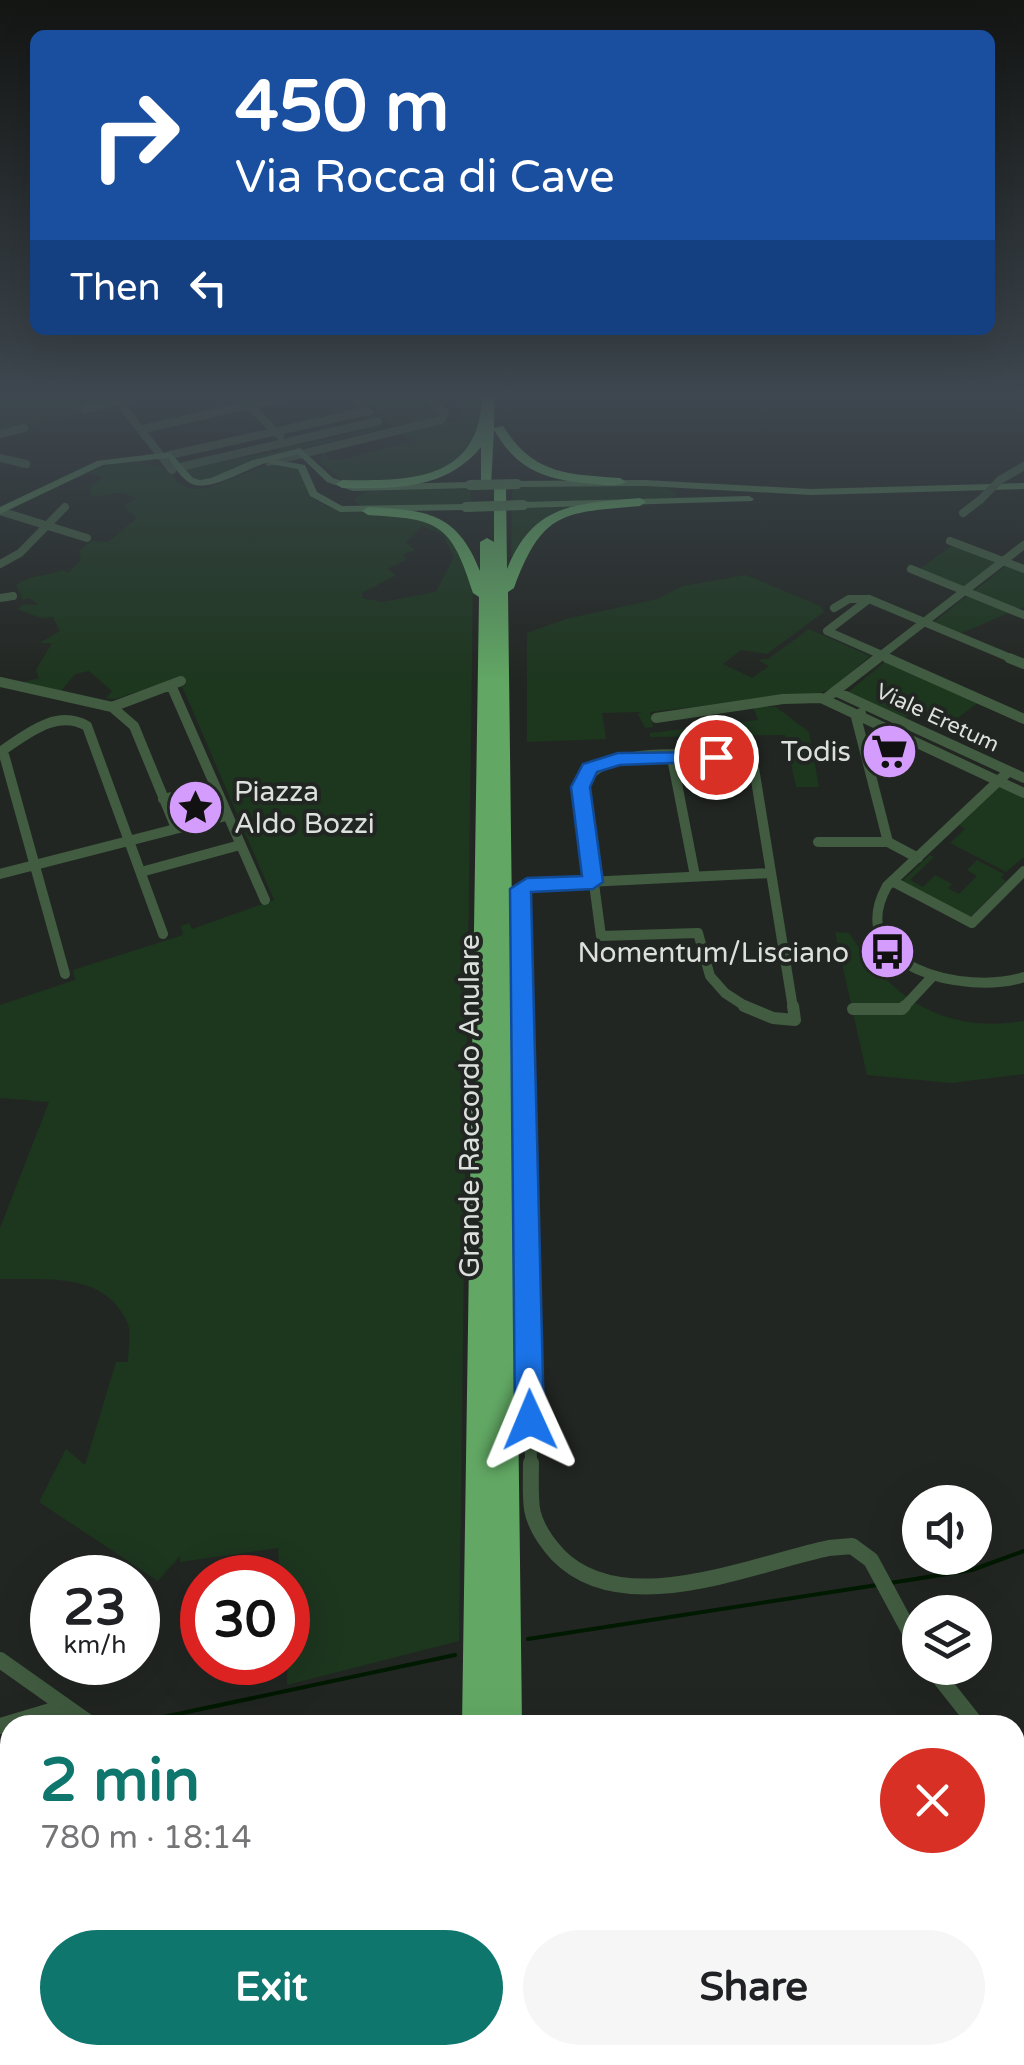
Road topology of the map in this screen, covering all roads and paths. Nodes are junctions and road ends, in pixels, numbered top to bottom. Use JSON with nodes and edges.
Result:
{"nodes":[{"id":1,"x":39,"y":490,"type":"edge"},
{"id":2,"x":311,"y":490,"type":"edge"},
{"id":3,"x":357,"y":490,"type":"edge"},
{"id":4,"x":493,"y":490,"type":"edge"},
{"id":5,"x":677,"y":490,"type":"edge"},
{"id":6,"x":767,"y":490,"type":"edge"},
{"id":7,"x":848,"y":490,"type":"edge"},
{"id":8,"x":976,"y":490,"type":"edge"},
{"id":9,"x":990,"y":490,"type":"edge"},
{"id":10,"x":640,"y":502,"type":"junction"},
{"id":11,"x":663,"y":502,"type":"junction"},
{"id":12,"x":65,"y":507,"type":"dead end"},
{"id":13,"x":0,"y":511,"type":"edge"},
{"id":14,"x":368,"y":511,"type":"junction"},
{"id":15,"x":962,"y":513,"type":"dead end"},
{"id":16,"x":51,"y":525,"type":"junction"},
{"id":17,"x":87,"y":538,"type":"dead end"},
{"id":18,"x":950,"y":541,"type":"dead end"},
{"id":19,"x":1024,"y":545,"type":"edge"},
{"id":20,"x":1003,"y":561,"type":"junction"},
{"id":21,"x":0,"y":564,"type":"edge"},
{"id":22,"x":911,"y":569,"type":"dead end"},
{"id":23,"x":1024,"y":569,"type":"edge"},
{"id":24,"x":965,"y":591,"type":"junction"},
{"id":25,"x":14,"y":596,"type":"dead end"},
{"id":26,"x":0,"y":598,"type":"edge"},
{"id":27,"x":869,"y":599,"type":"junction"},
{"id":28,"x":494,"y":605,"type":"junction"},
{"id":29,"x":834,"y":608,"type":"dead end"},
{"id":30,"x":1024,"y":615,"type":"edge"},
{"id":31,"x":924,"y":622,"type":"junction"},
{"id":32,"x":880,"y":656,"type":"junction"},
{"id":33,"x":1024,"y":664,"type":"edge"},
{"id":34,"x":0,"y":682,"type":"edge"},
{"id":35,"x":835,"y":691,"type":"junction"},
{"id":36,"x":825,"y":699,"type":"junction"},
{"id":37,"x":112,"y":706,"type":"junction"},
{"id":38,"x":868,"y":706,"type":"junction"},
{"id":39,"x":858,"y":715,"type":"junction"},
{"id":40,"x":656,"y":718,"type":"dead end"},
{"id":41,"x":1024,"y":718,"type":"edge"},
{"id":42,"x":2,"y":752,"type":"edge"},
{"id":43,"x":974,"y":756,"type":"junction"},
{"id":44,"x":672,"y":758,"type":"junction"},
{"id":45,"x":964,"y":764,"type":"junction"},
{"id":46,"x":1009,"y":772,"type":"junction"},
{"id":47,"x":1024,"y":778,"type":"edge"},
{"id":48,"x":998,"y":781,"type":"junction"},
{"id":49,"x":213,"y":787,"type":"junction"},
{"id":50,"x":1024,"y":793,"type":"edge"},
{"id":51,"x":163,"y":799,"type":"junction"},
{"id":52,"x":226,"y":816,"type":"junction"},
{"id":53,"x":176,"y":828,"type":"junction"},
{"id":54,"x":129,"y":840,"type":"junction"},
{"id":55,"x":818,"y":842,"type":"dead end"},
{"id":56,"x":888,"y":842,"type":"junction"},
{"id":57,"x":240,"y":845,"type":"junction"},
{"id":58,"x":918,"y":858,"type":"junction"},
{"id":59,"x":35,"y":865,"type":"junction"},
{"id":60,"x":141,"y":872,"type":"junction"},
{"id":61,"x":1024,"y":872,"type":"edge"},
{"id":62,"x":770,"y":873,"type":"junction"},
{"id":63,"x":0,"y":874,"type":"edge"},
{"id":64,"x":695,"y":876,"type":"junction"},
{"id":65,"x":593,"y":882,"type":"junction"},
{"id":66,"x":892,"y":882,"type":"junction"},
{"id":67,"x":1013,"y":884,"type":"junction"},
{"id":68,"x":1024,"y":892,"type":"edge"},
{"id":69,"x":265,"y":900,"type":"dead end"},
{"id":70,"x":163,"y":934,"type":"dead end"},
{"id":71,"x":64,"y":974,"type":"dead end"},
{"id":72,"x":932,"y":977,"type":"junction"},
{"id":73,"x":1024,"y":977,"type":"edge"},
{"id":74,"x":852,"y":1009,"type":"dead end"},
{"id":75,"x":492,"y":1611,"type":"junction"},
{"id":76,"x":902,"y":1620,"type":"edge"},
{"id":77,"x":0,"y":1660,"type":"edge"},
{"id":78,"x":945,"y":1685,"type":"edge"},
{"id":79,"x":64,"y":1707,"type":"junction"},
{"id":80,"x":37,"y":1715,"type":"edge"},
{"id":81,"x":77,"y":1715,"type":"edge"},
{"id":82,"x":477,"y":1715,"type":"edge"},
{"id":83,"x":508,"y":1715,"type":"edge"},
{"id":84,"x":969,"y":1715,"type":"edge"}],
"edges":[{"from":1,"to":13,"type":"main road"},
{"from":2,"to":14,"type":"main road"},
{"from":3,"to":14,"type":"main road"},
{"from":4,"to":28,"type":"highway","name":"Grande Raccordo Anulare"},
{"from":5,"to":11,"type":"main road"},
{"from":6,"to":7,"type":"main road"},
{"from":8,"to":11,"type":"main road"},
{"from":9,"to":15,"type":"street","bridge":true},
{"from":10,"to":11,"type":"main road"},
{"from":10,"to":14,"type":"main road","bridge":true},
{"from":10,"to":28,"type":"highway"},
{"from":12,"to":16,"type":"street"},
{"from":13,"to":16,"type":"street"},
{"from":14,"to":28,"type":"highway"},
{"from":16,"to":17,"type":"street"},
{"from":16,"to":21,"type":"street"},
{"from":18,"to":20,"type":"street"},
{"from":19,"to":20,"type":"street"},
{"from":20,"to":23,"type":"street"},
{"from":20,"to":24,"type":"street"},
{"from":22,"to":24,"type":"street"},
{"from":24,"to":30,"type":"street"},
{"from":24,"to":31,"type":"street"},
{"from":25,"to":26,"type":"street"},
{"from":27,"to":29,"type":"street"},
{"from":27,"to":31,"type":"street"},
{"from":27,"to":32,"type":"street"},
{"from":28,"to":75,"type":"highway","name":"Grande Raccordo Anulare"},
{"from":31,"to":32,"type":"street"},
{"from":31,"to":33,"type":"street"},
{"from":32,"to":35,"type":"street"},
{"from":32,"to":41,"type":"street"},
{"from":34,"to":37,"type":"street"},
{"from":35,"to":36,"type":"street"},
{"from":35,"to":38,"type":"street","name":"Viale Eretum"},
{"from":36,"to":39,"type":"street","name":"Viale Eretum"},
{"from":36,"to":40,"type":"street"},
{"from":37,"to":49,"type":"street"},
{"from":37,"to":51,"type":"street"},
{"from":38,"to":39,"type":"street"},
{"from":38,"to":43,"type":"street","name":"Viale Eretum"},
{"from":39,"to":45,"type":"street","name":"Viale Eretum"},
{"from":39,"to":56,"type":"street"},
{"from":42,"to":54,"type":"street"},
{"from":42,"to":59,"type":"street"},
{"from":43,"to":45,"type":"street"},
{"from":43,"to":46,"type":"street","name":"Viale Eretum"},
{"from":44,"to":62,"type":"street"},
{"from":44,"to":64,"type":"street"},
{"from":44,"to":65,"type":"street"},
{"from":45,"to":48,"type":"street","name":"Viale Eretum"},
{"from":46,"to":47,"type":"street","name":"Viale Eretum"},
{"from":46,"to":48,"type":"street"},
{"from":48,"to":50,"type":"street","name":"Viale Eretum"},
{"from":48,"to":58,"type":"street"},
{"from":49,"to":51,"type":"street"},
{"from":49,"to":52,"type":"street"},
{"from":51,"to":53,"type":"street"},
{"from":52,"to":53,"type":"street"},
{"from":52,"to":57,"type":"street"},
{"from":53,"to":54,"type":"street"},
{"from":54,"to":59,"type":"street"},
{"from":54,"to":60,"type":"street"},
{"from":55,"to":56,"type":"street"},
{"from":56,"to":58,"type":"street"},
{"from":57,"to":60,"type":"street"},
{"from":57,"to":69,"type":"street"},
{"from":58,"to":66,"type":"street"},
{"from":59,"to":63,"type":"street"},
{"from":59,"to":71,"type":"street"},
{"from":60,"to":70,"type":"street"},
{"from":61,"to":67,"type":"street"},
{"from":62,"to":64,"type":"street"},
{"from":62,"to":65,"type":"street"},
{"from":64,"to":65,"type":"street"},
{"from":65,"to":76,"type":"street"},
{"from":66,"to":67,"type":"street"},
{"from":66,"to":72,"type":"street"},
{"from":67,"to":68,"type":"street"},
{"from":72,"to":73,"type":"street"},
{"from":72,"to":74,"type":"street"},
{"from":75,"to":82,"type":"highway","name":"Grande Raccordo Anulare"},
{"from":75,"to":83,"type":"highway","name":"Grande Raccordo Anulare"},
{"from":77,"to":79,"type":"street"},
{"from":78,"to":84,"type":"street"},
{"from":79,"to":80,"type":"street"},
{"from":79,"to":81,"type":"street"}]}
